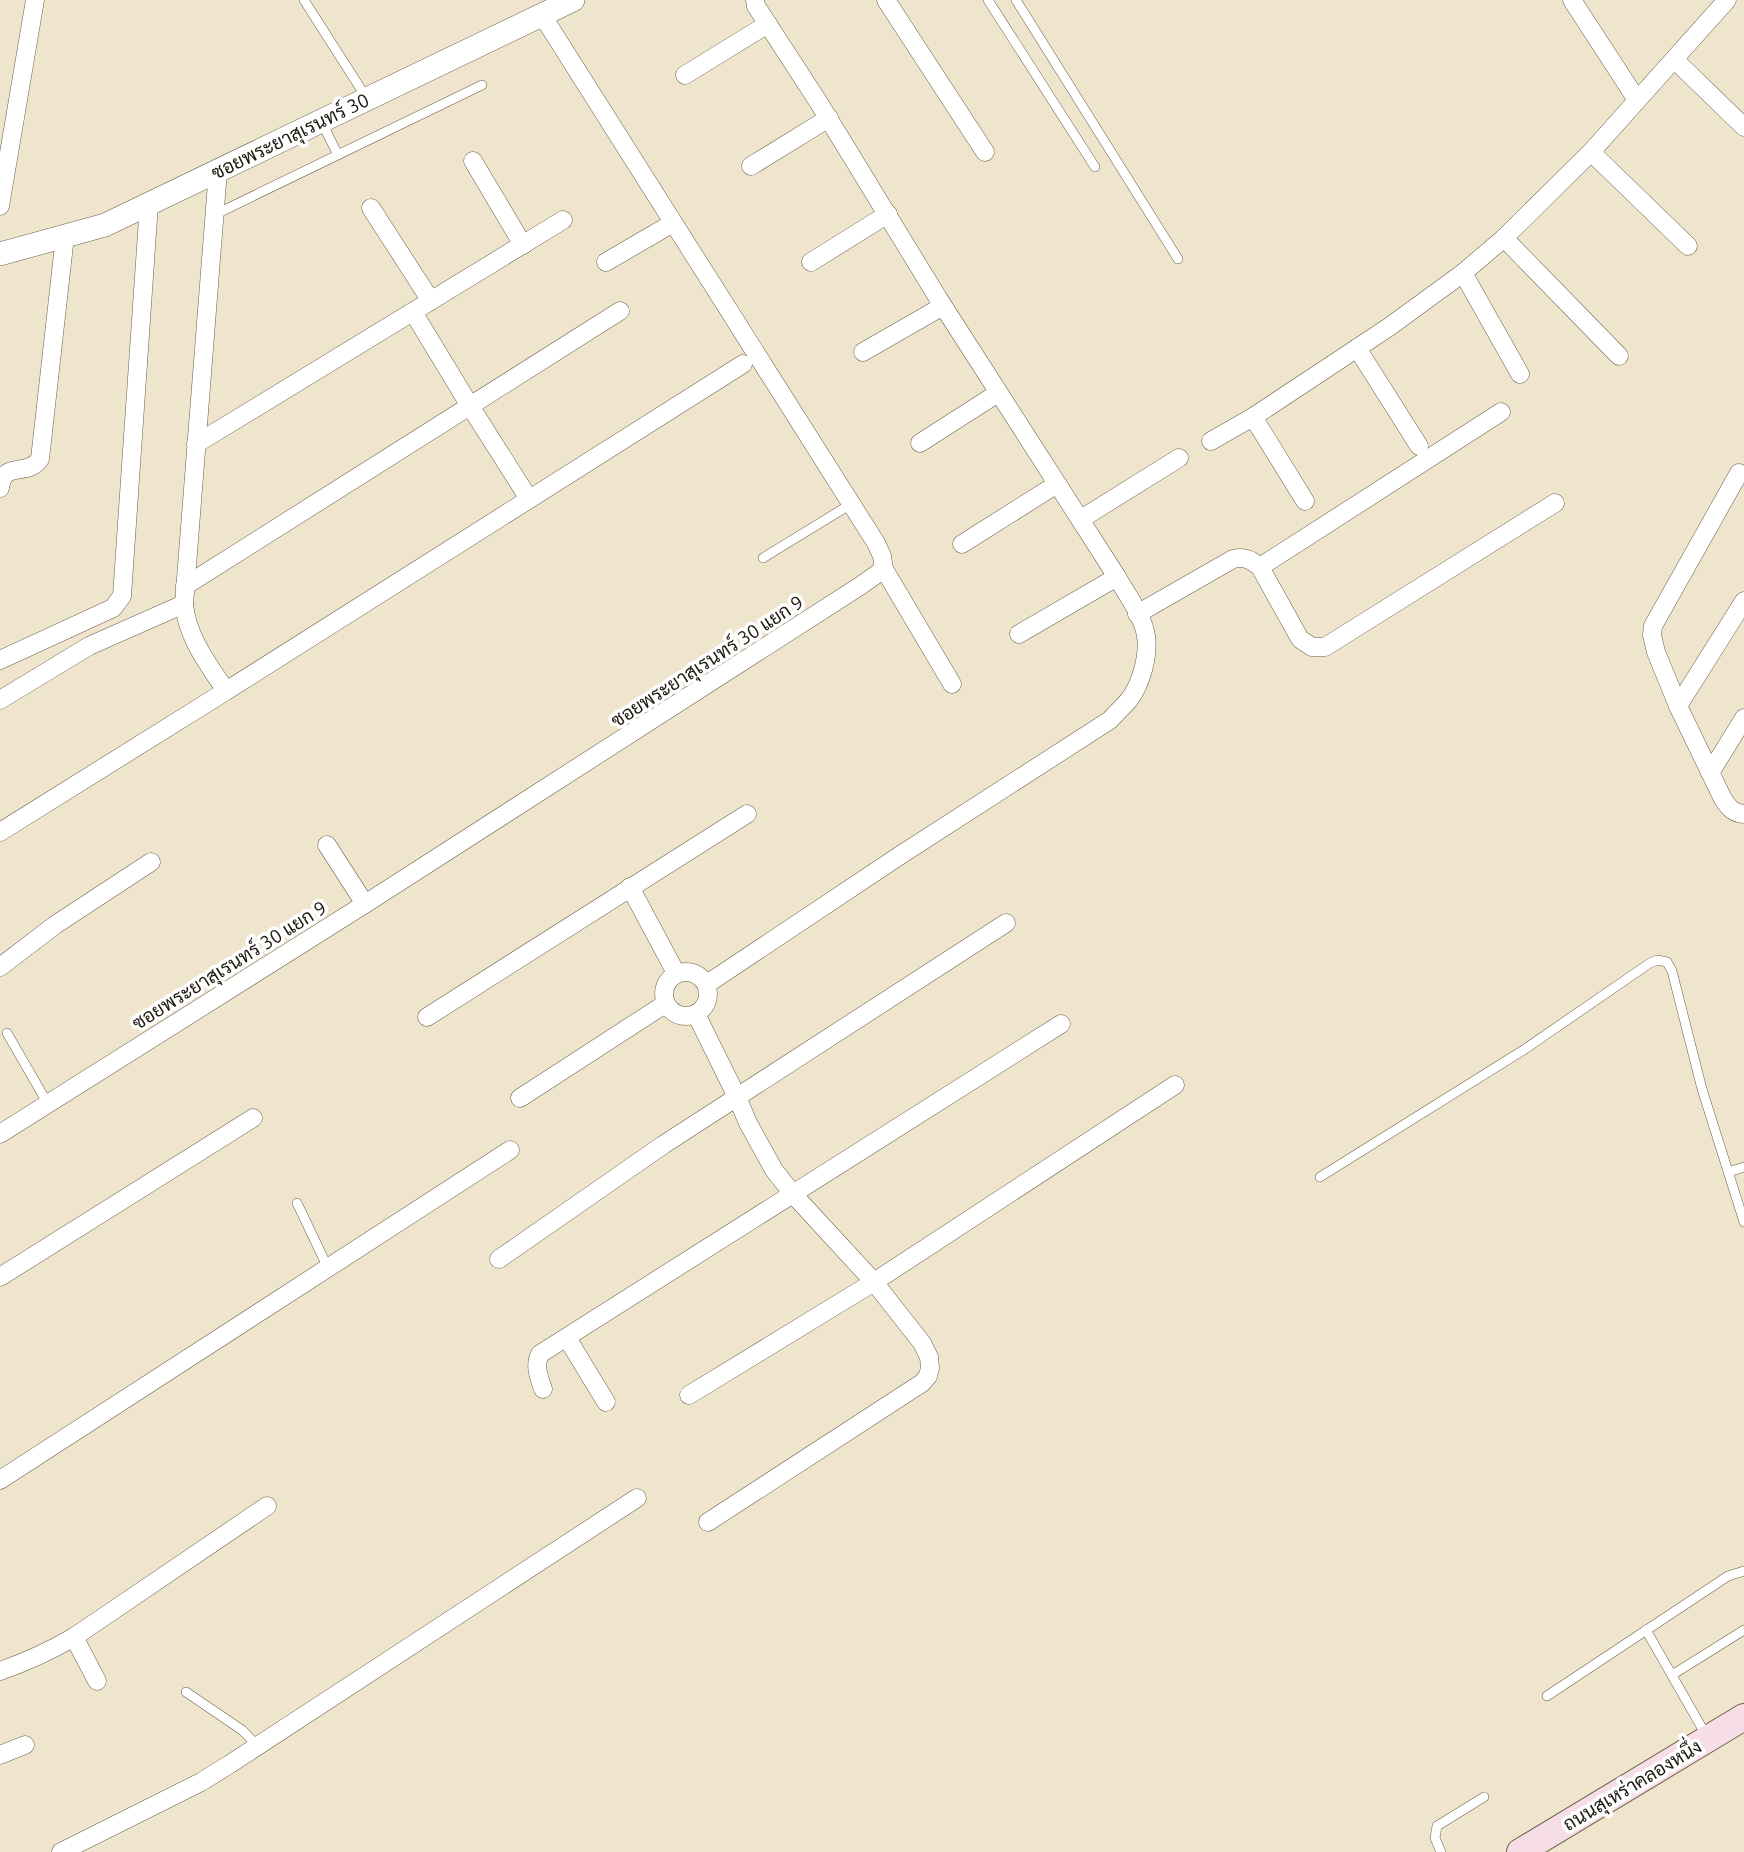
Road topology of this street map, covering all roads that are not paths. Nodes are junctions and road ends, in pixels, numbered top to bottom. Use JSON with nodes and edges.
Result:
{"nodes":[{"id":1,"x":35,"y":0,"type":"edge"},
{"id":2,"x":304,"y":0,"type":"edge"},
{"id":3,"x":573,"y":0,"type":"edge"},
{"id":4,"x":886,"y":0,"type":"edge"},
{"id":5,"x":988,"y":0,"type":"edge"},
{"id":6,"x":1016,"y":0,"type":"edge"},
{"id":7,"x":1573,"y":0,"type":"edge"},
{"id":8,"x":1727,"y":0,"type":"edge"},
{"id":9,"x":752,"y":2,"type":"edge"},
{"id":10,"x":542,"y":15,"type":"junction"},
{"id":11,"x":768,"y":24,"type":"junction"},
{"id":12,"x":1675,"y":60,"type":"junction"},
{"id":13,"x":685,"y":75,"type":"dead end"},
{"id":14,"x":482,"y":85,"type":"dead end"},
{"id":15,"x":367,"y":99,"type":"junction"},
{"id":16,"x":1637,"y":100,"type":"junction"},
{"id":17,"x":829,"y":118,"type":"junction"},
{"id":18,"x":321,"y":121,"type":"junction"},
{"id":19,"x":1744,"y":127,"type":"edge"},
{"id":20,"x":985,"y":152,"type":"dead end"},
{"id":21,"x":1591,"y":152,"type":"junction"},
{"id":22,"x":338,"y":155,"type":"junction"},
{"id":23,"x":473,"y":162,"type":"dead end"},
{"id":24,"x":751,"y":166,"type":"dead end"},
{"id":25,"x":1095,"y":167,"type":"dead end"},
{"id":26,"x":218,"y":170,"type":"junction"},
{"id":27,"x":3,"y":175,"type":"edge"},
{"id":28,"x":149,"y":204,"type":"junction"},
{"id":29,"x":0,"y":206,"type":"edge"},
{"id":30,"x":371,"y":208,"type":"dead end"},
{"id":31,"x":888,"y":214,"type":"junction"},
{"id":32,"x":214,"y":215,"type":"junction"},
{"id":33,"x":563,"y":220,"type":"dead end"},
{"id":34,"x":673,"y":223,"type":"junction"},
{"id":35,"x":65,"y":236,"type":"junction"},
{"id":36,"x":1504,"y":238,"type":"junction"},
{"id":37,"x":523,"y":244,"type":"junction"},
{"id":38,"x":1688,"y":246,"type":"dead end"},
{"id":39,"x":0,"y":254,"type":"edge"},
{"id":40,"x":1178,"y":259,"type":"dead end"},
{"id":41,"x":606,"y":262,"type":"dead end"},
{"id":42,"x":811,"y":262,"type":"dead end"},
{"id":43,"x":1463,"y":273,"type":"junction"},
{"id":44,"x":431,"y":301,"type":"junction"},
{"id":45,"x":943,"y":306,"type":"junction"},
{"id":46,"x":620,"y":311,"type":"dead end"},
{"id":47,"x":413,"y":312,"type":"junction"},
{"id":48,"x":1357,"y":348,"type":"junction"},
{"id":49,"x":863,"y":352,"type":"dead end"},
{"id":50,"x":1619,"y":356,"type":"dead end"},
{"id":51,"x":743,"y":364,"type":"dead end"},
{"id":52,"x":1520,"y":374,"type":"dead end"},
{"id":53,"x":998,"y":393,"type":"junction"},
{"id":54,"x":470,"y":406,"type":"junction"},
{"id":55,"x":1501,"y":412,"type":"dead end"},
{"id":56,"x":1253,"y":417,"type":"junction"},
{"id":57,"x":1211,"y":441,"type":"dead end"},
{"id":58,"x":920,"y":443,"type":"dead end"},
{"id":59,"x":196,"y":444,"type":"junction"},
{"id":60,"x":1419,"y":446,"type":"dead end"},
{"id":61,"x":1179,"y":458,"type":"dead end"},
{"id":62,"x":1739,"y":473,"type":"dead end"},
{"id":63,"x":1057,"y":484,"type":"junction"},
{"id":64,"x":0,"y":488,"type":"edge"},
{"id":65,"x":529,"y":499,"type":"junction"},
{"id":66,"x":1305,"y":501,"type":"dead end"},
{"id":67,"x":1555,"y":503,"type":"dead end"},
{"id":68,"x":851,"y":504,"type":"junction"},
{"id":69,"x":1081,"y":519,"type":"junction"},
{"id":70,"x":962,"y":544,"type":"dead end"},
{"id":71,"x":763,"y":558,"type":"dead end"},
{"id":72,"x":1260,"y":567,"type":"junction"},
{"id":73,"x":884,"y":569,"type":"junction"},
{"id":74,"x":1117,"y":577,"type":"junction"},
{"id":75,"x":185,"y":595,"type":"junction"},
{"id":76,"x":1744,"y":601,"type":"edge"},
{"id":77,"x":1137,"y":614,"type":"junction"},
{"id":78,"x":1019,"y":634,"type":"dead end"},
{"id":79,"x":0,"y":660,"type":"edge"},
{"id":80,"x":952,"y":684,"type":"dead end"},
{"id":81,"x":226,"y":691,"type":"junction"},
{"id":82,"x":0,"y":700,"type":"edge"},
{"id":83,"x":1678,"y":706,"type":"junction"},
{"id":84,"x":1744,"y":718,"type":"edge"},
{"id":85,"x":1710,"y":773,"type":"junction"},
{"id":86,"x":747,"y":814,"type":"dead end"},
{"id":87,"x":1744,"y":814,"type":"edge"},
{"id":88,"x":0,"y":832,"type":"edge"},
{"id":89,"x":327,"y":845,"type":"dead end"},
{"id":90,"x":151,"y":862,"type":"dead end"},
{"id":91,"x":630,"y":887,"type":"junction"},
{"id":92,"x":365,"y":904,"type":"junction"},
{"id":93,"x":1006,"y":923,"type":"dead end"},
{"id":94,"x":0,"y":967,"type":"edge"},
{"id":95,"x":676,"y":974,"type":"junction"},
{"id":96,"x":707,"y":984,"type":"junction"},
{"id":97,"x":665,"y":1004,"type":"junction"},
{"id":98,"x":696,"y":1014,"type":"junction"},
{"id":99,"x":428,"y":1017,"type":"dead end"},
{"id":100,"x":1061,"y":1024,"type":"dead end"},
{"id":101,"x":7,"y":1033,"type":"dead end"},
{"id":102,"x":1175,"y":1085,"type":"dead end"},
{"id":103,"x":737,"y":1097,"type":"junction"},
{"id":104,"x":520,"y":1098,"type":"dead end"},
{"id":105,"x":48,"y":1104,"type":"junction"},
{"id":106,"x":253,"y":1118,"type":"dead end"},
{"id":107,"x":0,"y":1134,"type":"edge"},
{"id":108,"x":510,"y":1150,"type":"dead end"},
{"id":109,"x":1744,"y":1167,"type":"edge"},
{"id":110,"x":1728,"y":1172,"type":"junction"},
{"id":111,"x":1320,"y":1177,"type":"dead end"},
{"id":112,"x":792,"y":1193,"type":"junction"},
{"id":113,"x":297,"y":1203,"type":"dead end"},
{"id":114,"x":1744,"y":1222,"type":"edge"},
{"id":115,"x":499,"y":1259,"type":"dead end"},
{"id":116,"x":328,"y":1268,"type":"junction"},
{"id":117,"x":0,"y":1277,"type":"edge"},
{"id":118,"x":874,"y":1282,"type":"junction"},
{"id":119,"x":567,"y":1338,"type":"junction"},
{"id":120,"x":543,"y":1389,"type":"dead end"},
{"id":121,"x":689,"y":1395,"type":"dead end"},
{"id":122,"x":606,"y":1402,"type":"dead end"},
{"id":123,"x":0,"y":1480,"type":"edge"},
{"id":124,"x":637,"y":1498,"type":"dead end"},
{"id":125,"x":267,"y":1506,"type":"dead end"},
{"id":126,"x":708,"y":1522,"type":"dead end"},
{"id":127,"x":1744,"y":1571,"type":"edge"},
{"id":128,"x":1646,"y":1630,"type":"junction"},
{"id":129,"x":1744,"y":1630,"type":"edge"},
{"id":130,"x":74,"y":1637,"type":"junction"},
{"id":131,"x":0,"y":1671,"type":"edge"},
{"id":132,"x":1672,"y":1675,"type":"junction"},
{"id":133,"x":97,"y":1681,"type":"dead end"},
{"id":134,"x":186,"y":1692,"type":"dead end"},
{"id":135,"x":1547,"y":1696,"type":"dead end"},
{"id":136,"x":1744,"y":1717,"type":"edge"},
{"id":137,"x":1709,"y":1738,"type":"junction"},
{"id":138,"x":25,"y":1745,"type":"dead end"},
{"id":139,"x":258,"y":1746,"type":"junction"},
{"id":140,"x":0,"y":1755,"type":"edge"},
{"id":141,"x":1484,"y":1797,"type":"dead end"},
{"id":142,"x":1551,"y":1844,"type":"edge"},
{"id":143,"x":61,"y":1852,"type":"edge"},
{"id":144,"x":1441,"y":1852,"type":"edge"},
{"id":145,"x":1520,"y":1852,"type":"edge"}],
"edges":[{"from":1,"to":27,"type":"street"},
{"from":2,"to":15,"type":"lane"},
{"from":3,"to":10,"type":"street","name":"ซอยพระยาสุเรนทร์ 30"},
{"from":4,"to":20,"type":"street"},
{"from":5,"to":25,"type":"lane"},
{"from":6,"to":40,"type":"lane"},
{"from":7,"to":16,"type":"street"},
{"from":8,"to":12,"type":"street"},
{"from":9,"to":11,"type":"street"},
{"from":10,"to":15,"type":"street","name":"ซอยพระยาสุเรนทร์ 30"},
{"from":10,"to":34,"type":"street"},
{"from":11,"to":13,"type":"street"},
{"from":11,"to":17,"type":"street"},
{"from":12,"to":16,"type":"street"},
{"from":12,"to":19,"type":"street"},
{"from":14,"to":22,"type":"lane"},
{"from":15,"to":18,"type":"street","name":"ซอยพระยาสุเรนทร์ 30"},
{"from":16,"to":21,"type":"street"},
{"from":17,"to":24,"type":"street"},
{"from":17,"to":31,"type":"street"},
{"from":18,"to":22,"type":"lane"},
{"from":18,"to":26,"type":"street","name":"ซอยพระยาสุเรนทร์ 30"},
{"from":21,"to":36,"type":"street"},
{"from":21,"to":38,"type":"street"},
{"from":22,"to":32,"type":"lane"},
{"from":23,"to":37,"type":"street"},
{"from":26,"to":28,"type":"street","name":"ซอยพระยาสุเรนทร์ 30"},
{"from":26,"to":32,"type":"street"},
{"from":27,"to":29,"type":"street"},
{"from":28,"to":35,"type":"street","name":"ซอยพระยาสุเรนทร์ 30"},
{"from":28,"to":79,"type":"street"},
{"from":30,"to":44,"type":"street"},
{"from":31,"to":42,"type":"street"},
{"from":31,"to":45,"type":"street"},
{"from":32,"to":59,"type":"street"},
{"from":33,"to":37,"type":"street"},
{"from":34,"to":41,"type":"street"},
{"from":34,"to":68,"type":"street"},
{"from":35,"to":39,"type":"street","name":"ซอยพระยาสุเรนทร์ 30"},
{"from":35,"to":64,"type":"street"},
{"from":36,"to":43,"type":"street"},
{"from":36,"to":50,"type":"street"},
{"from":37,"to":44,"type":"street"},
{"from":43,"to":48,"type":"street"},
{"from":43,"to":52,"type":"street"},
{"from":44,"to":47,"type":"street"},
{"from":45,"to":49,"type":"street"},
{"from":45,"to":53,"type":"street"},
{"from":46,"to":54,"type":"street"},
{"from":47,"to":54,"type":"street"},
{"from":47,"to":59,"type":"street"},
{"from":48,"to":56,"type":"street"},
{"from":48,"to":60,"type":"street"},
{"from":51,"to":65,"type":"street"},
{"from":53,"to":58,"type":"street"},
{"from":53,"to":63,"type":"street"},
{"from":54,"to":65,"type":"street"},
{"from":54,"to":75,"type":"street"},
{"from":55,"to":72,"type":"street"},
{"from":56,"to":57,"type":"street"},
{"from":56,"to":66,"type":"street"},
{"from":59,"to":75,"type":"street"},
{"from":61,"to":69,"type":"street"},
{"from":62,"to":83,"type":"street"},
{"from":63,"to":69,"type":"street"},
{"from":63,"to":70,"type":"street"},
{"from":65,"to":81,"type":"street"},
{"from":67,"to":72,"type":"street"},
{"from":68,"to":71,"type":"lane"},
{"from":68,"to":73,"type":"street"},
{"from":69,"to":74,"type":"street"},
{"from":72,"to":77,"type":"street"},
{"from":73,"to":80,"type":"street"},
{"from":73,"to":92,"type":"street","name":"ซอยพระยาสุเรนทร์ 30 แยก 9"},
{"from":74,"to":77,"type":"street"},
{"from":74,"to":78,"type":"street"},
{"from":75,"to":81,"type":"street"},
{"from":75,"to":82,"type":"street"},
{"from":76,"to":83,"type":"street"},
{"from":77,"to":96,"type":"street"},
{"from":81,"to":88,"type":"street"},
{"from":83,"to":85,"type":"street"},
{"from":84,"to":85,"type":"street"},
{"from":85,"to":87,"type":"street"},
{"from":86,"to":91,"type":"street"},
{"from":89,"to":92,"type":"street"},
{"from":90,"to":94,"type":"street"},
{"from":91,"to":95,"type":"street"},
{"from":91,"to":99,"type":"street"},
{"from":92,"to":105,"type":"street","name":"ซอยพระยาสุเรนทร์ 30 แยก 9"},
{"from":93,"to":103,"type":"street"},
{"from":95,"to":96,"type":"street"},
{"from":95,"to":97,"type":"street"},
{"from":96,"to":98,"type":"street"},
{"from":97,"to":98,"type":"street"},
{"from":97,"to":104,"type":"street"},
{"from":98,"to":103,"type":"street"},
{"from":100,"to":112,"type":"street"},
{"from":101,"to":105,"type":"lane"},
{"from":102,"to":118,"type":"street"},
{"from":103,"to":112,"type":"street"},
{"from":103,"to":115,"type":"street"},
{"from":105,"to":107,"type":"street","name":"ซอยพระยาสุเรนทร์ 30 แยก 9"},
{"from":106,"to":117,"type":"street"},
{"from":108,"to":116,"type":"street"},
{"from":109,"to":110,"type":"lane"},
{"from":110,"to":111,"type":"lane"},
{"from":110,"to":114,"type":"lane"},
{"from":112,"to":118,"type":"street"},
{"from":112,"to":119,"type":"street"},
{"from":113,"to":116,"type":"lane"},
{"from":116,"to":123,"type":"street"},
{"from":118,"to":121,"type":"street"},
{"from":118,"to":126,"type":"street"},
{"from":119,"to":120,"type":"street"},
{"from":119,"to":122,"type":"street"},
{"from":124,"to":139,"type":"street"},
{"from":125,"to":130,"type":"street"},
{"from":127,"to":128,"type":"lane"},
{"from":128,"to":132,"type":"lane"},
{"from":128,"to":135,"type":"lane"},
{"from":129,"to":132,"type":"lane"},
{"from":130,"to":131,"type":"street"},
{"from":130,"to":133,"type":"street"},
{"from":132,"to":137,"type":"lane"},
{"from":134,"to":139,"type":"lane"},
{"from":136,"to":137,"type":"main road","name":"ถนนสุเหร่าคลองหนึ่ง"},
{"from":137,"to":142,"type":"main road","name":"ถนนสุเหร่าคลองหนึ่ง"},
{"from":138,"to":140,"type":"street"},
{"from":139,"to":143,"type":"street"},
{"from":141,"to":144,"type":"lane"},
{"from":142,"to":145,"type":"main road","name":"ถนนสุเหร่าคลองหนึ่ง"}]}
